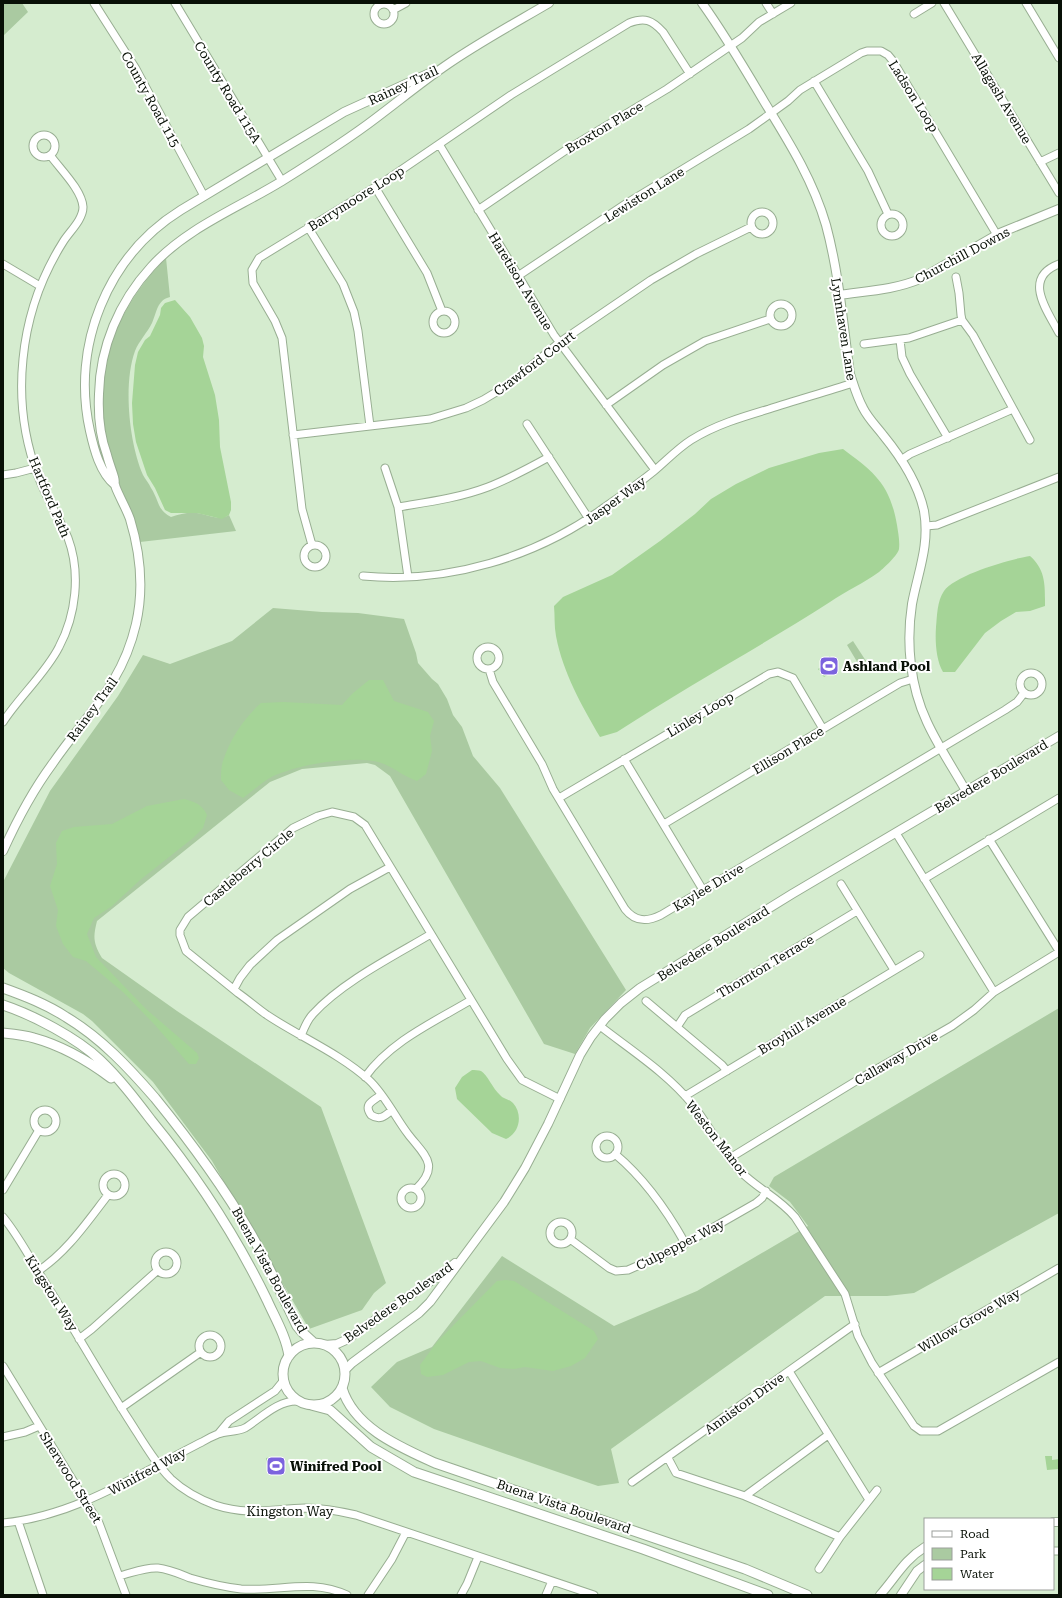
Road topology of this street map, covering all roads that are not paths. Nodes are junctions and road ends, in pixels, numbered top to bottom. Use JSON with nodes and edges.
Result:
{"nodes":[{"id":1,"x":94,"y":3,"type":"edge"},
{"id":2,"x":175,"y":3,"type":"edge"},
{"id":3,"x":406,"y":3,"type":"edge"},
{"id":4,"x":549,"y":3,"type":"edge"},
{"id":5,"x":702,"y":3,"type":"edge"},
{"id":6,"x":709,"y":3,"type":"edge"},
{"id":7,"x":766,"y":3,"type":"edge"},
{"id":8,"x":791,"y":3,"type":"edge"},
{"id":9,"x":932,"y":3,"type":"edge"},
{"id":10,"x":944,"y":3,"type":"edge"},
{"id":11,"x":1026,"y":3,"type":"edge"},
{"id":12,"x":393,"y":10,"type":"dead end"},
{"id":13,"x":773,"y":14,"type":"junction"},
{"id":14,"x":914,"y":14,"type":"dead end"},
{"id":15,"x":720,"y":28,"type":"junction"},
{"id":16,"x":731,"y":45,"type":"junction"},
{"id":17,"x":1059,"y":58,"type":"edge"},
{"id":18,"x":447,"y":64,"type":"junction"},
{"id":19,"x":690,"y":74,"type":"junction"},
{"id":20,"x":814,"y":81,"type":"junction"},
{"id":21,"x":772,"y":113,"type":"junction"},
{"id":22,"x":439,"y":144,"type":"junction"},
{"id":23,"x":1059,"y":153,"type":"edge"},
{"id":24,"x":50,"y":155,"type":"dead end"},
{"id":25,"x":268,"y":159,"type":"junction"},
{"id":26,"x":1040,"y":162,"type":"junction"},
{"id":27,"x":282,"y":181,"type":"junction"},
{"id":28,"x":375,"y":187,"type":"junction"},
{"id":29,"x":1059,"y":193,"type":"edge"},
{"id":30,"x":204,"y":196,"type":"junction"},
{"id":31,"x":1059,"y":209,"type":"edge"},
{"id":32,"x":478,"y":210,"type":"junction"},
{"id":33,"x":888,"y":214,"type":"dead end"},
{"id":34,"x":308,"y":227,"type":"junction"},
{"id":35,"x":751,"y":227,"type":"dead end"},
{"id":36,"x":997,"y":235,"type":"junction"},
{"id":37,"x":3,"y":264,"type":"edge"},
{"id":38,"x":1059,"y":264,"type":"edge"},
{"id":39,"x":518,"y":276,"type":"junction"},
{"id":40,"x":956,"y":277,"type":"dead end"},
{"id":41,"x":40,"y":286,"type":"junction"},
{"id":42,"x":839,"y":295,"type":"junction"},
{"id":43,"x":442,"y":311,"type":"dead end"},
{"id":44,"x":770,"y":319,"type":"dead end"},
{"id":45,"x":962,"y":320,"type":"junction"},
{"id":46,"x":1059,"y":333,"type":"edge"},
{"id":47,"x":900,"y":340,"type":"junction"},
{"id":48,"x":560,"y":342,"type":"junction"},
{"id":49,"x":864,"y":344,"type":"dead end"},
{"id":50,"x":853,"y":383,"type":"junction"},
{"id":51,"x":606,"y":405,"type":"junction"},
{"id":52,"x":1013,"y":409,"type":"junction"},
{"id":53,"x":527,"y":424,"type":"dead end"},
{"id":54,"x":370,"y":426,"type":"junction"},
{"id":55,"x":293,"y":435,"type":"junction"},
{"id":56,"x":948,"y":438,"type":"junction"},
{"id":57,"x":1030,"y":440,"type":"dead end"},
{"id":58,"x":549,"y":457,"type":"junction"},
{"id":59,"x":901,"y":460,"type":"junction"},
{"id":60,"x":35,"y":468,"type":"junction"},
{"id":61,"x":385,"y":468,"type":"dead end"},
{"id":62,"x":655,"y":470,"type":"junction"},
{"id":63,"x":3,"y":475,"type":"edge"},
{"id":64,"x":1059,"y":476,"type":"edge"},
{"id":65,"x":115,"y":485,"type":"junction"},
{"id":66,"x":398,"y":507,"type":"junction"},
{"id":67,"x":589,"y":519,"type":"junction"},
{"id":68,"x":926,"y":526,"type":"junction"},
{"id":69,"x":312,"y":545,"type":"dead end"},
{"id":70,"x":363,"y":576,"type":"dead end"},
{"id":71,"x":408,"y":577,"type":"junction"},
{"id":72,"x":489,"y":669,"type":"dead end"},
{"id":73,"x":913,"y":679,"type":"junction"},
{"id":74,"x":1024,"y":693,"type":"dead end"},
{"id":75,"x":3,"y":722,"type":"edge"},
{"id":76,"x":824,"y":729,"type":"junction"},
{"id":77,"x":1059,"y":736,"type":"edge"},
{"id":78,"x":941,"y":748,"type":"junction"},
{"id":79,"x":624,"y":759,"type":"junction"},
{"id":80,"x":966,"y":791,"type":"junction"},
{"id":81,"x":559,"y":798,"type":"junction"},
{"id":82,"x":1058,"y":801,"type":"edge"},
{"id":83,"x":664,"y":824,"type":"junction"},
{"id":84,"x":896,"y":833,"type":"junction"},
{"id":85,"x":990,"y":839,"type":"junction"},
{"id":86,"x":3,"y":851,"type":"edge"},
{"id":87,"x":390,"y":868,"type":"junction"},
{"id":88,"x":924,"y":879,"type":"junction"},
{"id":89,"x":841,"y":884,"type":"dead end"},
{"id":90,"x":703,"y":890,"type":"junction"},
{"id":91,"x":857,"y":911,"type":"junction"},
{"id":92,"x":431,"y":934,"type":"junction"},
{"id":93,"x":1059,"y":952,"type":"edge"},
{"id":94,"x":920,"y":955,"type":"dead end"},
{"id":95,"x":894,"y":970,"type":"junction"},
{"id":96,"x":3,"y":988,"type":"edge"},
{"id":97,"x":234,"y":989,"type":"junction"},
{"id":98,"x":994,"y":992,"type":"junction"},
{"id":99,"x":471,"y":1000,"type":"junction"},
{"id":100,"x":646,"y":1001,"type":"dead end"},
{"id":101,"x":3,"y":1005,"type":"edge"},
{"id":102,"x":600,"y":1026,"type":"junction"},
{"id":103,"x":677,"y":1027,"type":"junction"},
{"id":104,"x":3,"y":1033,"type":"edge"},
{"id":105,"x":301,"y":1036,"type":"junction"},
{"id":106,"x":727,"y":1071,"type":"junction"},
{"id":107,"x":365,"y":1077,"type":"junction"},
{"id":108,"x":128,"y":1090,"type":"junction"},
{"id":109,"x":381,"y":1095,"type":"junction"},
{"id":110,"x":685,"y":1096,"type":"junction"},
{"id":111,"x":560,"y":1099,"type":"junction"},
{"id":112,"x":392,"y":1110,"type":"junction"},
{"id":113,"x":39,"y":1130,"type":"dead end"},
{"id":114,"x":615,"y":1154,"type":"dead end"},
{"id":115,"x":730,"y":1158,"type":"junction"},
{"id":116,"x":3,"y":1190,"type":"edge"},
{"id":117,"x":416,"y":1190,"type":"dead end"},
{"id":118,"x":766,"y":1191,"type":"junction"},
{"id":119,"x":108,"y":1195,"type":"dead end"},
{"id":120,"x":3,"y":1217,"type":"edge"},
{"id":121,"x":570,"y":1239,"type":"dead end"},
{"id":122,"x":685,"y":1243,"type":"junction"},
{"id":123,"x":468,"y":1252,"type":"junction"},
{"id":124,"x":1059,"y":1268,"type":"edge"},
{"id":125,"x":38,"y":1271,"type":"junction"},
{"id":126,"x":157,"y":1271,"type":"dead end"},
{"id":127,"x":855,"y":1324,"type":"junction"},
{"id":128,"x":79,"y":1339,"type":"junction"},
{"id":129,"x":314,"y":1344,"type":"junction"},
{"id":130,"x":325,"y":1345,"type":"junction"},
{"id":131,"x":201,"y":1352,"type":"dead end"},
{"id":132,"x":289,"y":1356,"type":"junction"},
{"id":133,"x":1059,"y":1362,"type":"edge"},
{"id":134,"x":3,"y":1366,"type":"edge"},
{"id":135,"x":345,"y":1370,"type":"junction"},
{"id":136,"x":789,"y":1371,"type":"junction"},
{"id":137,"x":878,"y":1373,"type":"junction"},
{"id":138,"x":284,"y":1380,"type":"junction"},
{"id":139,"x":342,"y":1388,"type":"junction"},
{"id":140,"x":298,"y":1401,"type":"junction"},
{"id":141,"x":311,"y":1405,"type":"junction"},
{"id":142,"x":121,"y":1408,"type":"junction"},
{"id":143,"x":39,"y":1426,"type":"junction"},
{"id":144,"x":219,"y":1433,"type":"junction"},
{"id":145,"x":828,"y":1435,"type":"junction"},
{"id":146,"x":3,"y":1437,"type":"edge"},
{"id":147,"x":668,"y":1458,"type":"junction"},
{"id":148,"x":157,"y":1464,"type":"junction"},
{"id":149,"x":632,"y":1482,"type":"dead end"},
{"id":150,"x":878,"y":1490,"type":"dead end"},
{"id":151,"x":744,"y":1496,"type":"junction"},
{"id":152,"x":869,"y":1500,"type":"junction"},
{"id":153,"x":86,"y":1501,"type":"junction"},
{"id":154,"x":18,"y":1521,"type":"junction"},
{"id":155,"x":3,"y":1523,"type":"edge"},
{"id":156,"x":406,"y":1532,"type":"junction"},
{"id":157,"x":840,"y":1537,"type":"junction"},
{"id":158,"x":924,"y":1550,"type":"edge"},
{"id":159,"x":478,"y":1557,"type":"junction"},
{"id":160,"x":924,"y":1566,"type":"edge"},
{"id":161,"x":818,"y":1569,"type":"dead end"},
{"id":162,"x":119,"y":1576,"type":"junction"},
{"id":163,"x":552,"y":1581,"type":"junction"},
{"id":164,"x":43,"y":1595,"type":"edge"},
{"id":165,"x":126,"y":1595,"type":"edge"},
{"id":166,"x":347,"y":1595,"type":"edge"},
{"id":167,"x":368,"y":1595,"type":"edge"},
{"id":168,"x":461,"y":1595,"type":"edge"},
{"id":169,"x":546,"y":1595,"type":"edge"},
{"id":170,"x":594,"y":1595,"type":"edge"},
{"id":171,"x":768,"y":1595,"type":"edge"},
{"id":172,"x":807,"y":1595,"type":"edge"},
{"id":173,"x":880,"y":1595,"type":"edge"},
{"id":174,"x":901,"y":1595,"type":"edge"}],
"edges":[{"from":1,"to":30,"type":"street","name":"County Road 115"},
{"from":2,"to":25,"type":"street","name":"County Road 115A"},
{"from":3,"to":12,"type":"street"},
{"from":4,"to":18,"type":"street"},
{"from":5,"to":15,"type":"street","name":"Lynnhaven Lane"},
{"from":6,"to":15,"type":"street","name":"Lynnhaven Lane"},
{"from":7,"to":13,"type":"street"},
{"from":8,"to":13,"type":"street","name":"Broxton Place"},
{"from":9,"to":14,"type":"street"},
{"from":10,"to":26,"type":"street","name":"Allagash Avenue"},
{"from":11,"to":17,"type":"street"},
{"from":13,"to":16,"type":"street","name":"Broxton Place"},
{"from":15,"to":16,"type":"street","name":"Lynnhaven Lane"},
{"from":16,"to":19,"type":"street","name":"Broxton Place"},
{"from":16,"to":21,"type":"street","name":"Lynnhaven Lane"},
{"from":18,"to":25,"type":"street","name":"Rainey Trail"},
{"from":18,"to":27,"type":"street","name":"Rainey Trail"},
{"from":19,"to":22,"type":"street","name":"Barrymoore Loop"},
{"from":19,"to":32,"type":"street","name":"Broxton Place"},
{"from":20,"to":21,"type":"street","name":"Ladson Loop"},
{"from":20,"to":33,"type":"street"},
{"from":20,"to":36,"type":"street","name":"Ladson Loop"},
{"from":21,"to":39,"type":"street","name":"Lewiston Lane"},
{"from":21,"to":42,"type":"street","name":"Lynnhaven Lane"},
{"from":22,"to":28,"type":"street","name":"Barrymoore Loop"},
{"from":22,"to":32,"type":"street","name":"Haretison Avenue"},
{"from":23,"to":26,"type":"street"},
{"from":24,"to":41,"type":"street","name":"Hartford Path"},
{"from":25,"to":27,"type":"street","name":"County Road 115A"},
{"from":25,"to":30,"type":"street","name":"Rainey Trail"},
{"from":26,"to":29,"type":"street","name":"Allagash Avenue"},
{"from":27,"to":65,"type":"street","name":"Rainey Trail"},
{"from":28,"to":34,"type":"street","name":"Barrymoore Loop"},
{"from":28,"to":43,"type":"street"},
{"from":30,"to":65,"type":"street","name":"Rainey Trail"},
{"from":31,"to":36,"type":"street","name":"Churchill Downs"},
{"from":32,"to":39,"type":"street","name":"Haretison Avenue"},
{"from":34,"to":54,"type":"street"},
{"from":34,"to":55,"type":"street","name":"Barrymoore Loop"},
{"from":35,"to":48,"type":"street","name":"Crawford Court"},
{"from":36,"to":42,"type":"street","name":"Churchill Downs"},
{"from":37,"to":41,"type":"street"},
{"from":38,"to":46,"type":"street"},
{"from":39,"to":48,"type":"street","name":"Haretison Avenue"},
{"from":40,"to":45,"type":"street"},
{"from":41,"to":60,"type":"street","name":"Hartford Path"},
{"from":42,"to":50,"type":"street","name":"Lynnhaven Lane"},
{"from":44,"to":51,"type":"street"},
{"from":45,"to":47,"type":"street"},
{"from":45,"to":52,"type":"street"},
{"from":47,"to":49,"type":"street"},
{"from":47,"to":56,"type":"street"},
{"from":48,"to":51,"type":"street","name":"Haretison Avenue"},
{"from":48,"to":54,"type":"street","name":"Crawford Court"},
{"from":50,"to":59,"type":"street","name":"Lynnhaven Lane"},
{"from":50,"to":62,"type":"street","name":"Jasper Way"},
{"from":51,"to":62,"type":"street","name":"Haretison Avenue"},
{"from":52,"to":56,"type":"street"},
{"from":52,"to":57,"type":"street"},
{"from":53,"to":58,"type":"street"},
{"from":54,"to":55,"type":"street","name":"Crawford Court"},
{"from":55,"to":69,"type":"street","name":"Barrymoore Loop"},
{"from":56,"to":59,"type":"street"},
{"from":58,"to":66,"type":"street"},
{"from":58,"to":67,"type":"street"},
{"from":59,"to":68,"type":"street","name":"Lynnhaven Lane"},
{"from":60,"to":63,"type":"street"},
{"from":60,"to":75,"type":"street","name":"Hartford Path"},
{"from":61,"to":66,"type":"street"},
{"from":62,"to":67,"type":"street","name":"Jasper Way"},
{"from":64,"to":68,"type":"street"},
{"from":65,"to":86,"type":"street","name":"Rainey Trail"},
{"from":66,"to":71,"type":"street"},
{"from":67,"to":71,"type":"street","name":"Jasper Way"},
{"from":68,"to":73,"type":"street","name":"Lynnhaven Lane"},
{"from":70,"to":71,"type":"street","name":"Jasper Way"},
{"from":72,"to":81,"type":"street","name":"Kaylee Drive"},
{"from":73,"to":76,"type":"street","name":"Ellison Place"},
{"from":73,"to":78,"type":"street","name":"Lynnhaven Lane"},
{"from":74,"to":78,"type":"street","name":"Kaylee Drive"},
{"from":76,"to":79,"type":"street","name":"Linley Loop"},
{"from":76,"to":83,"type":"street","name":"Ellison Place"},
{"from":77,"to":80,"type":"street","name":"Belvedere Boulevard"},
{"from":78,"to":80,"type":"street","name":"Lynnhaven Lane"},
{"from":78,"to":90,"type":"street","name":"Kaylee Drive"},
{"from":79,"to":81,"type":"street","name":"Linley Loop"},
{"from":79,"to":83,"type":"street"},
{"from":80,"to":84,"type":"street","name":"Belvedere Boulevard"},
{"from":81,"to":90,"type":"street","name":"Kaylee Drive"},
{"from":82,"to":85,"type":"street"},
{"from":83,"to":90,"type":"street"},
{"from":84,"to":88,"type":"street"},
{"from":84,"to":102,"type":"street","name":"Belvedere Boulevard"},
{"from":85,"to":88,"type":"street"},
{"from":85,"to":93,"type":"street"},
{"from":87,"to":92,"type":"street","name":"Castleberry Circle"},
{"from":87,"to":97,"type":"street"},
{"from":87,"to":97,"type":"street","name":"Castleberry Circle"},
{"from":88,"to":98,"type":"street"},
{"from":89,"to":91,"type":"street"},
{"from":91,"to":95,"type":"street"},
{"from":91,"to":103,"type":"street","name":"Thornton Terrace"},
{"from":92,"to":99,"type":"street","name":"Castleberry Circle"},
{"from":92,"to":105,"type":"street"},
{"from":93,"to":98,"type":"street","name":"Callaway Drive"},
{"from":94,"to":95,"type":"street","name":"Broyhill Avenue"},
{"from":95,"to":106,"type":"street","name":"Broyhill Avenue"},
{"from":96,"to":129,"type":"main road","name":"Buena Vista Boulevard"},
{"from":97,"to":105,"type":"street","name":"Castleberry Circle"},
{"from":98,"to":115,"type":"street","name":"Callaway Drive"},
{"from":99,"to":107,"type":"street"},
{"from":99,"to":111,"type":"street","name":"Castleberry Circle"},
{"from":100,"to":103,"type":"street"},
{"from":101,"to":108,"type":"main road","name":"Buena Vista Boulevard"},
{"from":102,"to":110,"type":"street","name":"Weston Manor"},
{"from":102,"to":111,"type":"street","name":"Belvedere Boulevard"},
{"from":103,"to":106,"type":"street"},
{"from":104,"to":108,"type":"main road"},
{"from":105,"to":107,"type":"street","name":"Castleberry Circle"},
{"from":106,"to":110,"type":"street","name":"Broyhill Avenue"},
{"from":107,"to":109,"type":"street","name":"Castleberry Circle"},
{"from":108,"to":132,"type":"main road","name":"Buena Vista Boulevard"},
{"from":109,"to":112,"type":"street","name":"Castleberry Circle"},
{"from":109,"to":112,"type":"street"},
{"from":110,"to":115,"type":"street","name":"Weston Manor"},
{"from":111,"to":123,"type":"street","name":"Belvedere Boulevard"},
{"from":112,"to":117,"type":"street","name":"Castleberry Circle"},
{"from":113,"to":116,"type":"street"},
{"from":114,"to":122,"type":"street"},
{"from":115,"to":118,"type":"street","name":"Weston Manor"},
{"from":118,"to":122,"type":"street","name":"Culpepper Way"},
{"from":118,"to":127,"type":"street","name":"Weston Manor"},
{"from":119,"to":125,"type":"street"},
{"from":120,"to":125,"type":"street","name":"Kingston Way"},
{"from":121,"to":122,"type":"street","name":"Culpepper Way"},
{"from":123,"to":130,"type":"street","name":"Belvedere Boulevard"},
{"from":123,"to":135,"type":"street","name":"Belvedere Boulevard"},
{"from":124,"to":137,"type":"street","name":"Willow Grove Way"},
{"from":125,"to":128,"type":"street","name":"Kingston Way"},
{"from":126,"to":128,"type":"street"},
{"from":127,"to":136,"type":"street","name":"Anniston Drive"},
{"from":127,"to":137,"type":"street","name":"Weston Manor"},
{"from":128,"to":142,"type":"street","name":"Kingston Way"},
{"from":129,"to":130,"type":"main road","name":"Buena Vista Boulevard"},
{"from":129,"to":132,"type":"main road","name":"Buena Vista Boulevard"},
{"from":130,"to":135,"type":"main road"},
{"from":131,"to":142,"type":"street"},
{"from":132,"to":138,"type":"main road"},
{"from":133,"to":137,"type":"street","name":"Weston Manor"},
{"from":134,"to":143,"type":"street","name":"Sherwood Street"},
{"from":135,"to":139,"type":"main road"},
{"from":136,"to":145,"type":"street"},
{"from":136,"to":147,"type":"street","name":"Anniston Drive"},
{"from":138,"to":140,"type":"main road"},
{"from":138,"to":144,"type":"street"},
{"from":139,"to":141,"type":"main road","name":"Buena Vista Boulevard"},
{"from":139,"to":172,"type":"main road","name":"Buena Vista Boulevard"},
{"from":140,"to":141,"type":"main road","name":"Buena Vista Boulevard"},
{"from":140,"to":144,"type":"street"},
{"from":141,"to":171,"type":"main road","name":"Buena Vista Boulevard"},
{"from":142,"to":148,"type":"street","name":"Kingston Way"},
{"from":143,"to":146,"type":"street"},
{"from":143,"to":153,"type":"street","name":"Sherwood Street"},
{"from":144,"to":148,"type":"street","name":"Winifred Way"},
{"from":145,"to":151,"type":"street"},
{"from":145,"to":152,"type":"street"},
{"from":147,"to":149,"type":"street","name":"Anniston Drive"},
{"from":147,"to":151,"type":"street"},
{"from":148,"to":153,"type":"street","name":"Winifred Way"},
{"from":148,"to":156,"type":"street","name":"Kingston Way"},
{"from":150,"to":152,"type":"street"},
{"from":151,"to":157,"type":"street"},
{"from":152,"to":157,"type":"street"},
{"from":153,"to":154,"type":"street","name":"Winifred Way"},
{"from":153,"to":162,"type":"street","name":"Sherwood Street"},
{"from":154,"to":155,"type":"street","name":"Winifred Way"},
{"from":154,"to":164,"type":"street"},
{"from":156,"to":159,"type":"street","name":"Kingston Way"},
{"from":156,"to":167,"type":"street"},
{"from":157,"to":161,"type":"street"},
{"from":158,"to":173,"type":"street"},
{"from":159,"to":163,"type":"street","name":"Kingston Way"},
{"from":159,"to":168,"type":"street"},
{"from":160,"to":174,"type":"street"},
{"from":162,"to":165,"type":"street","name":"Sherwood Street"},
{"from":162,"to":166,"type":"street"},
{"from":163,"to":169,"type":"street"},
{"from":163,"to":170,"type":"street","name":"Kingston Way"}]}
